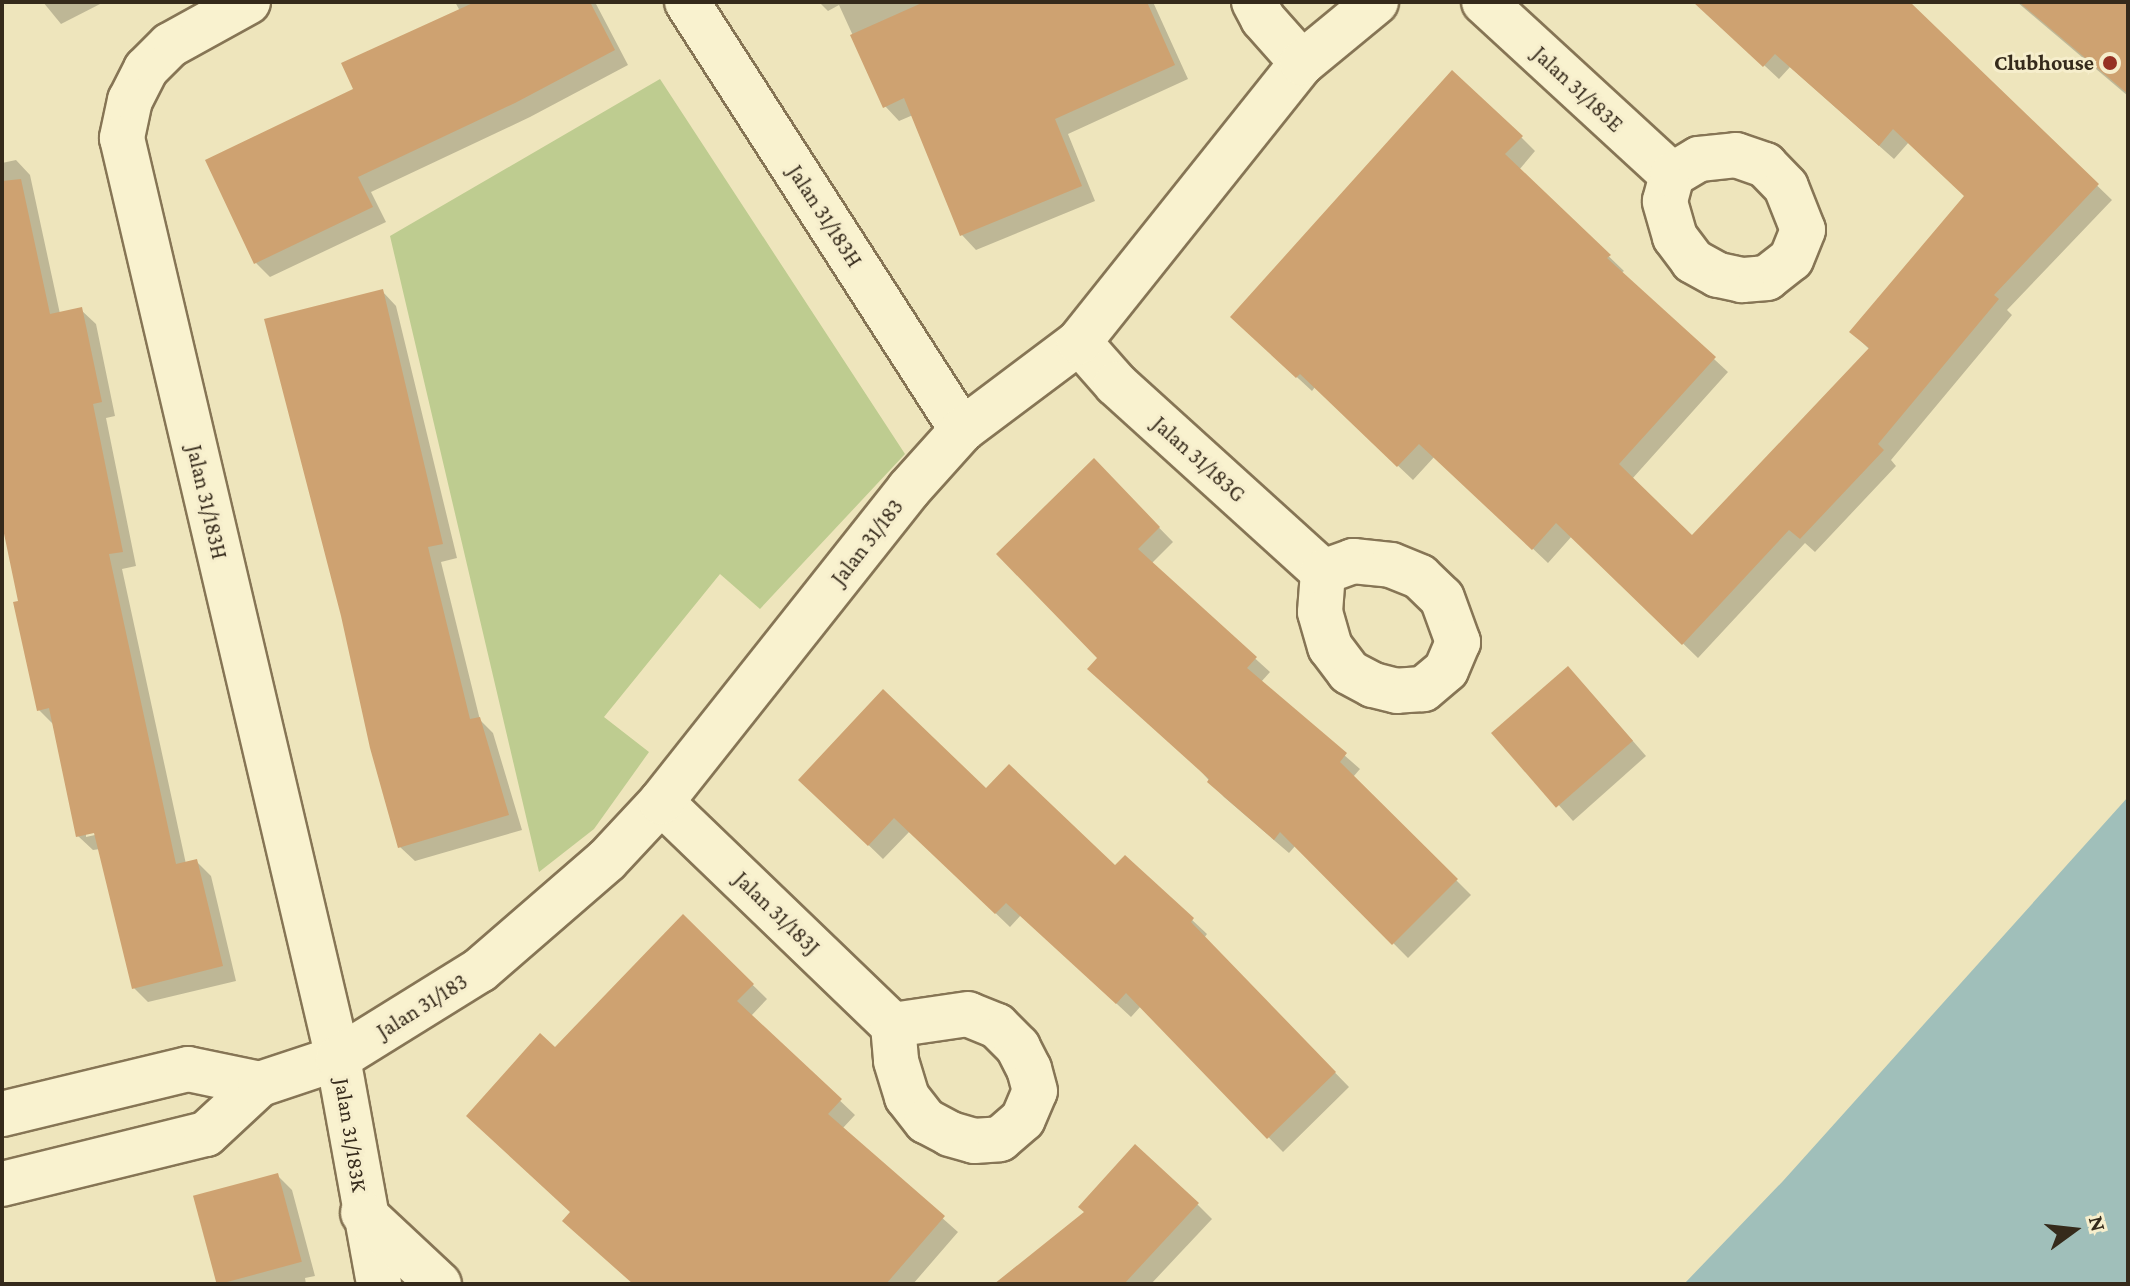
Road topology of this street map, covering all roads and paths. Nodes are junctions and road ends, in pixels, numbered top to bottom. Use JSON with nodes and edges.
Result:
{"nodes":[{"id":1,"x":248,"y":2,"type":"edge"},
{"id":2,"x":687,"y":2,"type":"edge"},
{"id":3,"x":1254,"y":2,"type":"edge"},
{"id":4,"x":1376,"y":2,"type":"edge"},
{"id":5,"x":1484,"y":2,"type":"edge"},
{"id":6,"x":1302,"y":63,"type":"junction"},
{"id":7,"x":1672,"y":175,"type":"dead end"},
{"id":8,"x":1079,"y":342,"type":"junction"},
{"id":9,"x":962,"y":430,"type":"junction"},
{"id":10,"x":1323,"y":572,"type":"dead end"},
{"id":11,"x":661,"y":802,"type":"junction"},
{"id":12,"x":893,"y":1025,"type":"dead end"},
{"id":13,"x":338,"y":1058,"type":"junction"},
{"id":14,"x":260,"y":1084,"type":"junction"},
{"id":15,"x":115,"y":1087,"type":"junction"},
{"id":16,"x":2,"y":1114,"type":"edge"},
{"id":17,"x":131,"y":1153,"type":"junction"},
{"id":18,"x":2,"y":1184,"type":"edge"},
{"id":19,"x":363,"y":1213,"type":"junction"},
{"id":20,"x":379,"y":1284,"type":"edge"},
{"id":21,"x":439,"y":1284,"type":"edge"}],
"edges":[{"from":1,"to":13,"type":"street","name":"Jalan 31/183H"},
{"from":2,"to":9,"type":"street","name":"Jalan 31/183H"},
{"from":3,"to":6,"type":"street"},
{"from":4,"to":6,"type":"street","name":"Jalan 31/183"},
{"from":5,"to":7,"type":"street","name":"Jalan 31/183E"},
{"from":6,"to":8,"type":"street","name":"Jalan 31/183"},
{"from":8,"to":9,"type":"street","name":"Jalan 31/183"},
{"from":8,"to":10,"type":"street","name":"Jalan 31/183G"},
{"from":9,"to":11,"type":"street","name":"Jalan 31/183"},
{"from":11,"to":12,"type":"street","name":"Jalan 31/183J"},
{"from":11,"to":13,"type":"street","name":"Jalan 31/183"},
{"from":13,"to":14,"type":"street","name":"Jalan 31/183"},
{"from":13,"to":19,"type":"street","name":"Jalan 31/183K"},
{"from":14,"to":15,"type":"street"},
{"from":14,"to":17,"type":"street"},
{"from":15,"to":16,"type":"street"},
{"from":15,"to":17,"type":"street"},
{"from":17,"to":18,"type":"street"},
{"from":19,"to":20,"type":"street","name":"Jalan 31/183K"},
{"from":19,"to":21,"type":"street","name":"Jalan 31/183K"}]}
